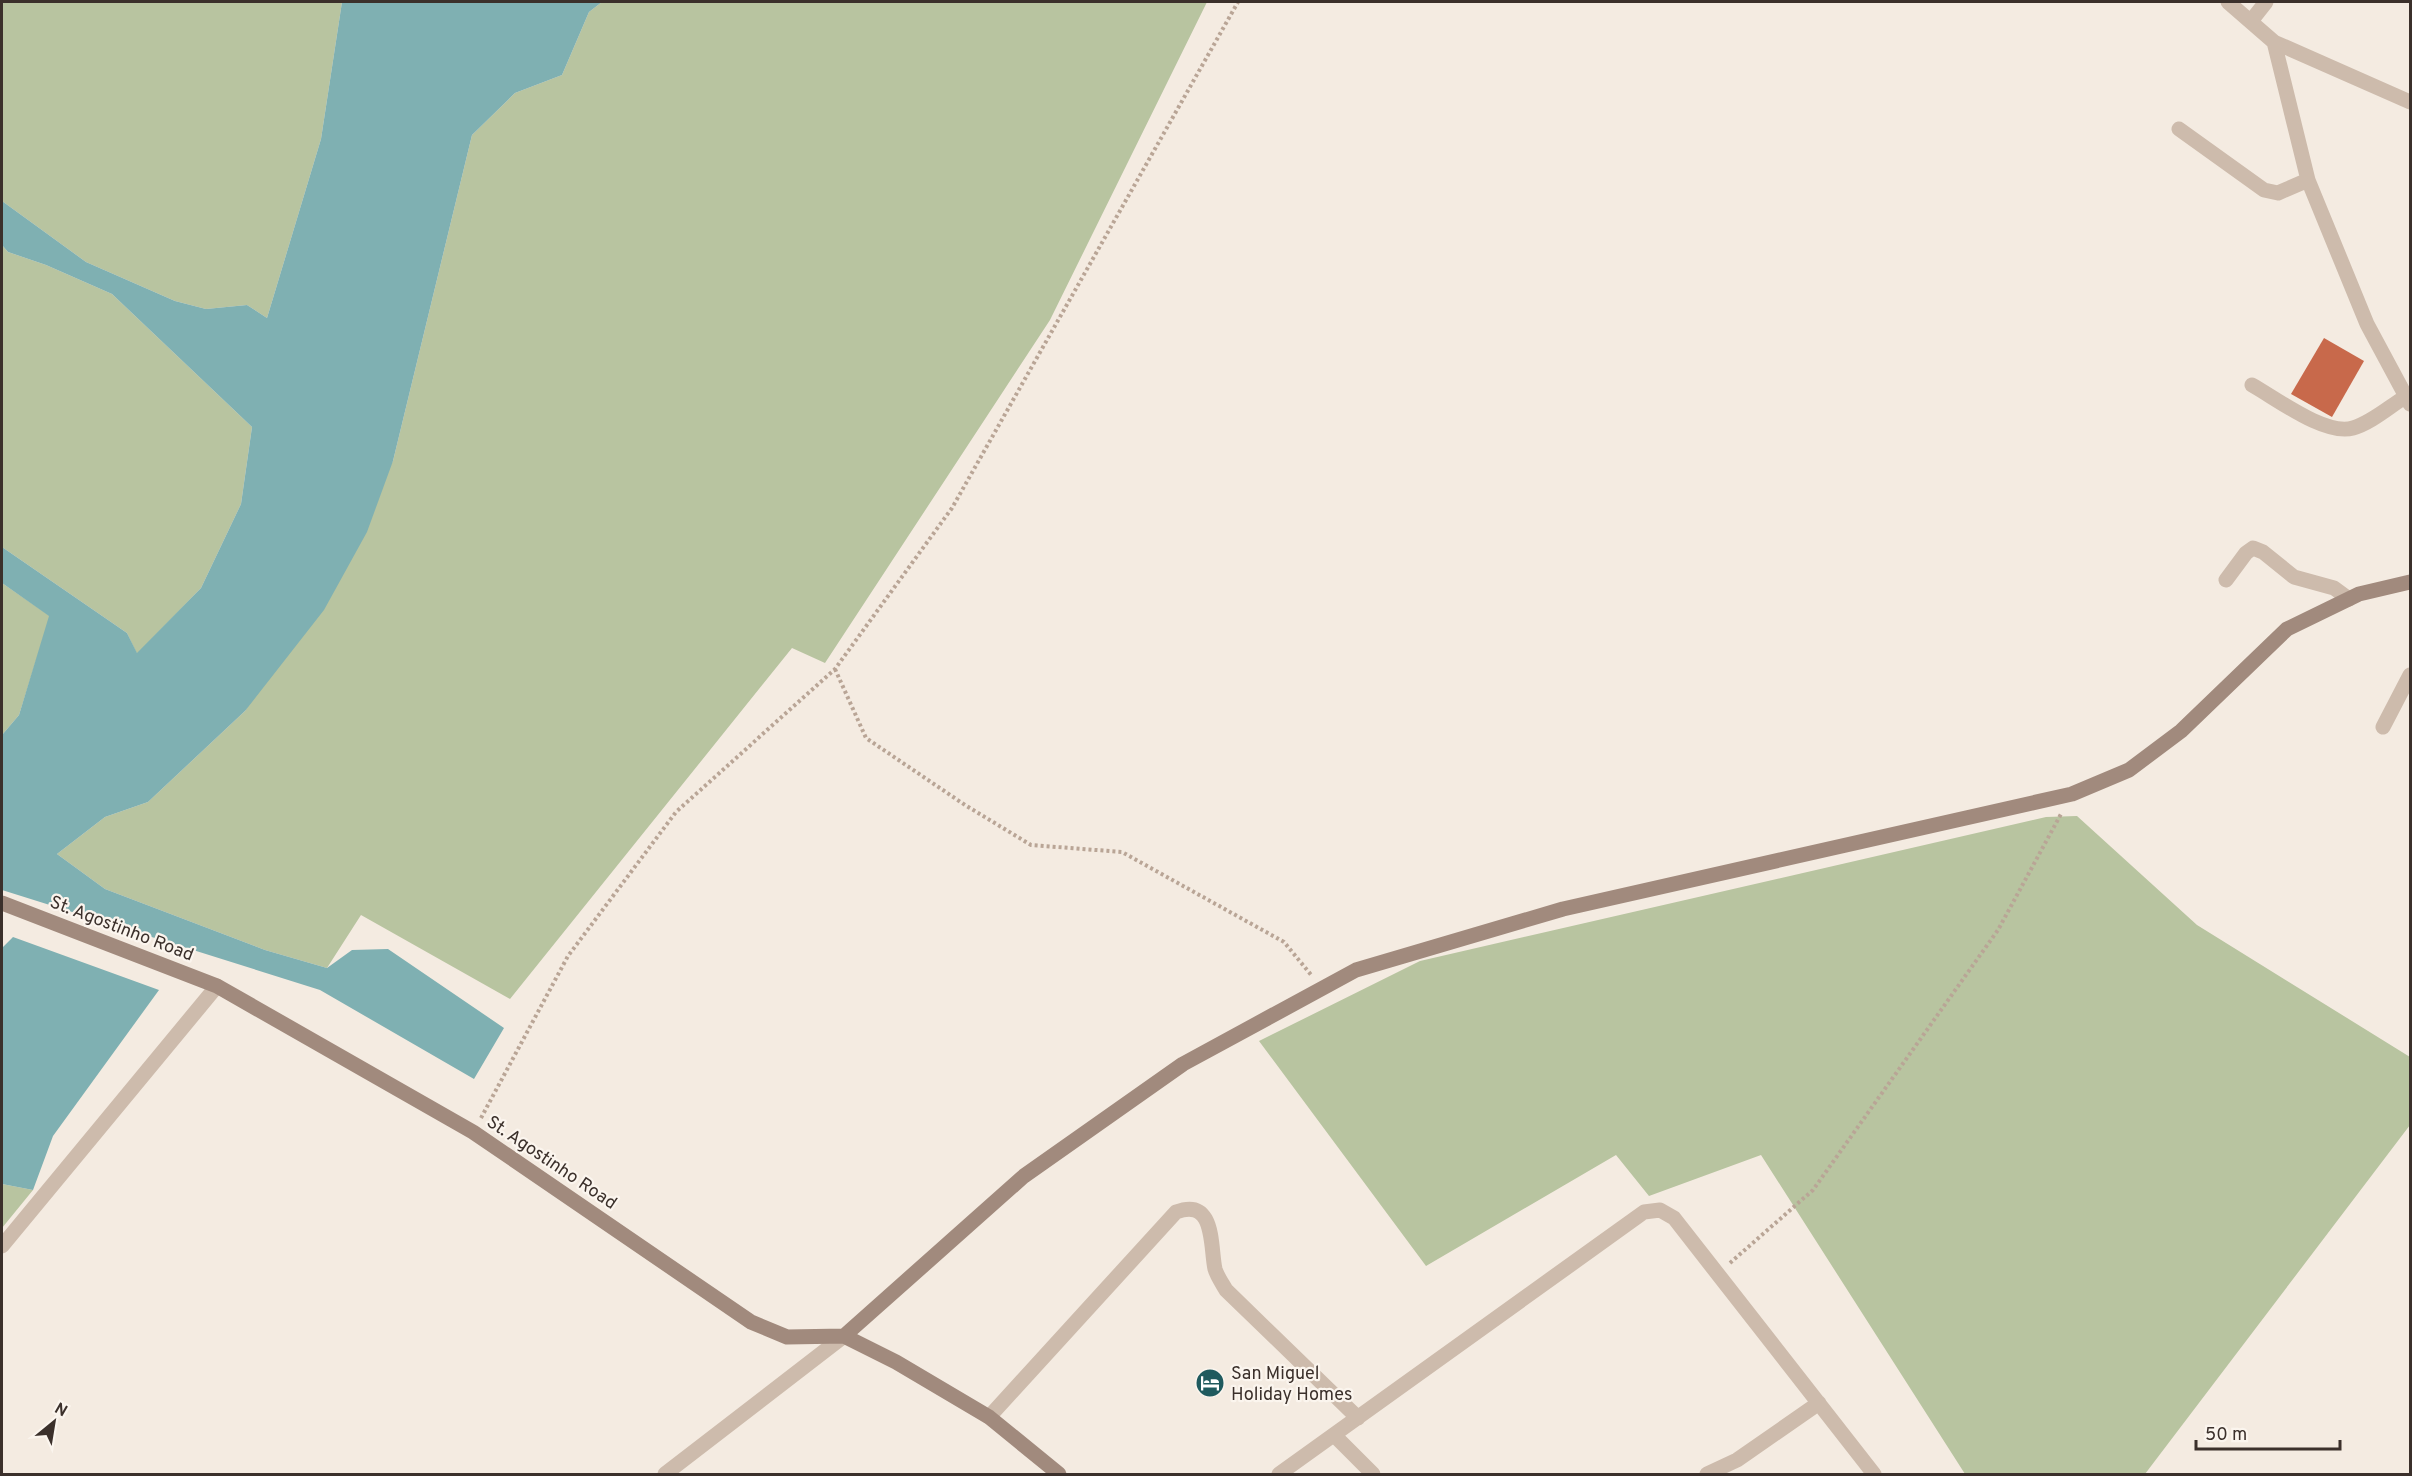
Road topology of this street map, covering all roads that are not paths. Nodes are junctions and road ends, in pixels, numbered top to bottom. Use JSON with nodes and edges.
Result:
{"nodes":[{"id":1,"x":2228,"y":2,"type":"edge"},
{"id":2,"x":2266,"y":2,"type":"edge"},
{"id":3,"x":2251,"y":21,"type":"junction"},
{"id":4,"x":2274,"y":42,"type":"junction"},
{"id":5,"x":2410,"y":102,"type":"edge"},
{"id":6,"x":2179,"y":129,"type":"dead end"},
{"id":7,"x":2308,"y":180,"type":"junction"},
{"id":8,"x":2252,"y":385,"type":"dead end"},
{"id":9,"x":2408,"y":401,"type":"edge"},
{"id":10,"x":2226,"y":580,"type":"dead end"},
{"id":11,"x":2410,"y":582,"type":"edge"},
{"id":12,"x":2349,"y":599,"type":"junction"},
{"id":13,"x":2410,"y":675,"type":"edge"},
{"id":14,"x":2383,"y":728,"type":"dead end"},
{"id":15,"x":2,"y":903,"type":"edge"},
{"id":16,"x":217,"y":986,"type":"junction"},
{"id":17,"x":2,"y":1246,"type":"edge"},
{"id":18,"x":844,"y":1336,"type":"junction"},
{"id":19,"x":1819,"y":1403,"type":"junction"},
{"id":20,"x":989,"y":1417,"type":"junction"},
{"id":21,"x":1358,"y":1418,"type":"junction"},
{"id":22,"x":1334,"y":1435,"type":"junction"},
{"id":23,"x":665,"y":1474,"type":"edge"},
{"id":24,"x":1059,"y":1474,"type":"edge"},
{"id":25,"x":1279,"y":1474,"type":"edge"},
{"id":26,"x":1373,"y":1474,"type":"edge"},
{"id":27,"x":1707,"y":1474,"type":"edge"},
{"id":28,"x":1874,"y":1474,"type":"edge"}],
"edges":[{"from":1,"to":3,"type":"street"},
{"from":2,"to":3,"type":"street"},
{"from":3,"to":4,"type":"street"},
{"from":4,"to":5,"type":"street"},
{"from":4,"to":7,"type":"street"},
{"from":6,"to":7,"type":"street"},
{"from":7,"to":9,"type":"street"},
{"from":8,"to":9,"type":"street"},
{"from":10,"to":12,"type":"street"},
{"from":11,"to":12,"type":"street"},
{"from":12,"to":18,"type":"street"},
{"from":13,"to":14,"type":"street"},
{"from":15,"to":16,"type":"street","name":"St. Agostinho Road"},
{"from":16,"to":17,"type":"street"},
{"from":16,"to":18,"type":"street","name":"St. Agostinho Road"},
{"from":18,"to":20,"type":"street","name":"St. Agostinho Road"},
{"from":18,"to":23,"type":"street"},
{"from":19,"to":21,"type":"street"},
{"from":19,"to":27,"type":"street"},
{"from":19,"to":28,"type":"street"},
{"from":20,"to":21,"type":"street"},
{"from":20,"to":24,"type":"street","name":"St. Agostinho Road"},
{"from":21,"to":22,"type":"street"},
{"from":22,"to":25,"type":"street"},
{"from":22,"to":26,"type":"street"}]}
